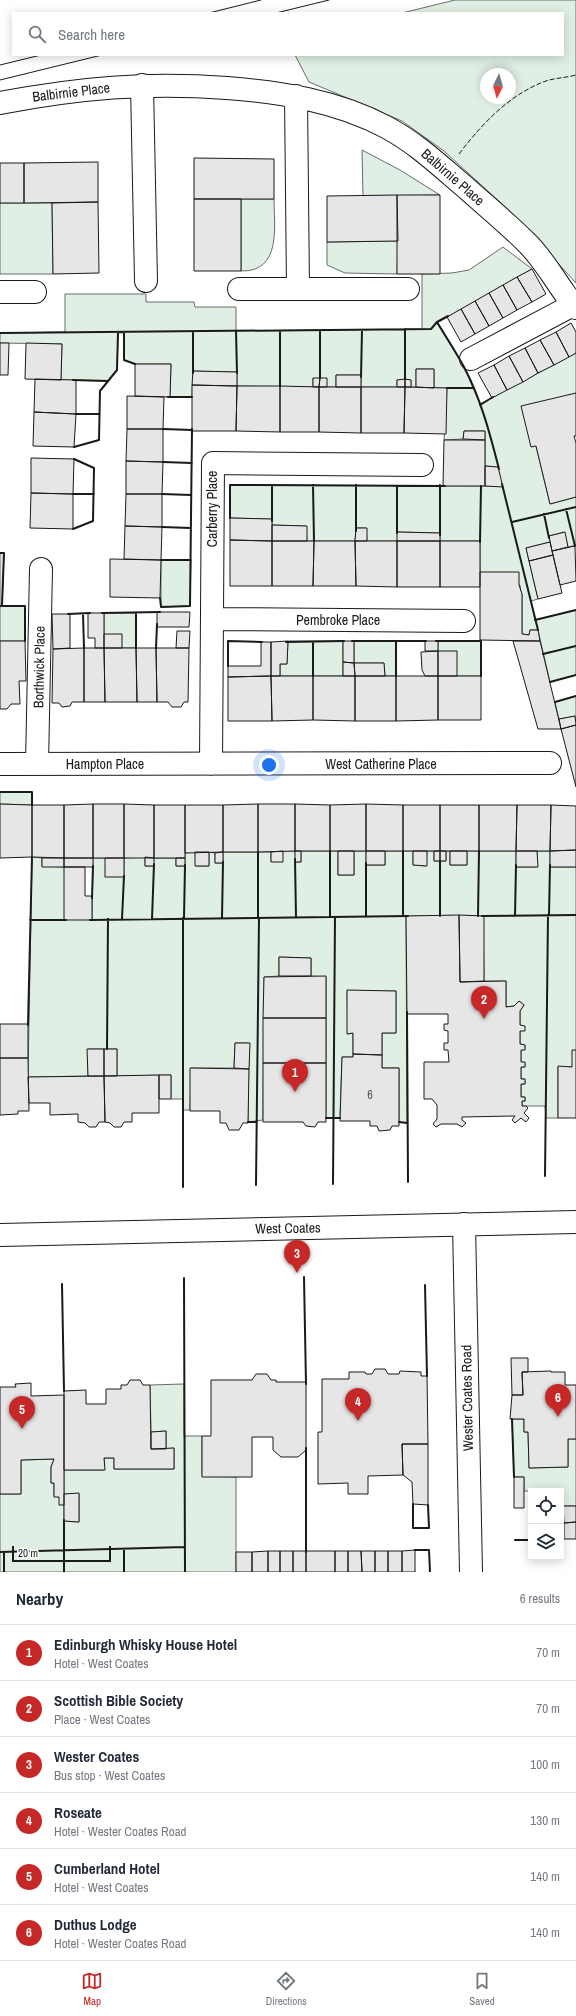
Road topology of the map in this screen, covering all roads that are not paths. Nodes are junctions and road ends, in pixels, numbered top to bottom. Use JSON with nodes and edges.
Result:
{"nodes":[{"id":1,"x":142,"y":85,"type":"junction"},
{"id":2,"x":296,"y":96,"type":"junction"},
{"id":3,"x":0,"y":102,"type":"edge"},
{"id":4,"x":146,"y":282,"type":"dead end"},
{"id":5,"x":239,"y":288,"type":"dead end"},
{"id":6,"x":298,"y":289,"type":"junction"},
{"id":7,"x":408,"y":290,"type":"dead end"},
{"id":8,"x":0,"y":292,"type":"edge"},
{"id":9,"x":35,"y":292,"type":"dead end"},
{"id":10,"x":575,"y":306,"type":"edge"},
{"id":11,"x":472,"y":358,"type":"dead end"},
{"id":12,"x":422,"y":465,"type":"dead end"},
{"id":13,"x":41,"y":569,"type":"dead end"},
{"id":14,"x":212,"y":619,"type":"junction"},
{"id":15,"x":464,"y":620,"type":"dead end"},
{"id":16,"x":550,"y":763,"type":"dead end"},
{"id":17,"x":0,"y":764,"type":"edge"},
{"id":18,"x":36,"y":764,"type":"junction"},
{"id":19,"x":211,"y":764,"type":"junction"},
{"id":20,"x":576,"y":1222,"type":"edge"},
{"id":21,"x":464,"y":1224,"type":"junction"},
{"id":22,"x":0,"y":1235,"type":"edge"},
{"id":23,"x":471,"y":1572,"type":"edge"}],
"edges":[{"from":1,"to":2,"type":"street","name":"Balbirnie Place"},
{"from":1,"to":3,"type":"street","name":"Balbirnie Place"},
{"from":1,"to":4,"type":"street"},
{"from":2,"to":6,"type":"street"},
{"from":2,"to":10,"type":"street","name":"Balbirnie Place"},
{"from":5,"to":6,"type":"street"},
{"from":6,"to":7,"type":"street"},
{"from":8,"to":9,"type":"street"},
{"from":10,"to":11,"type":"street"},
{"from":12,"to":14,"type":"street","name":"Carberry Place"},
{"from":13,"to":18,"type":"street","name":"Borthwick Place"},
{"from":14,"to":15,"type":"street","name":"Pembroke Place"},
{"from":14,"to":19,"type":"street","name":"Carberry Place"},
{"from":16,"to":19,"type":"street","name":"West Catherine Place"},
{"from":17,"to":18,"type":"street","name":"Hampton Place"},
{"from":18,"to":19,"type":"street","name":"Hampton Place"},
{"from":20,"to":21,"type":"street","name":"West Coates"},
{"from":21,"to":22,"type":"street","name":"West Coates"},
{"from":21,"to":23,"type":"street","name":"Wester Coates Road"}]}
